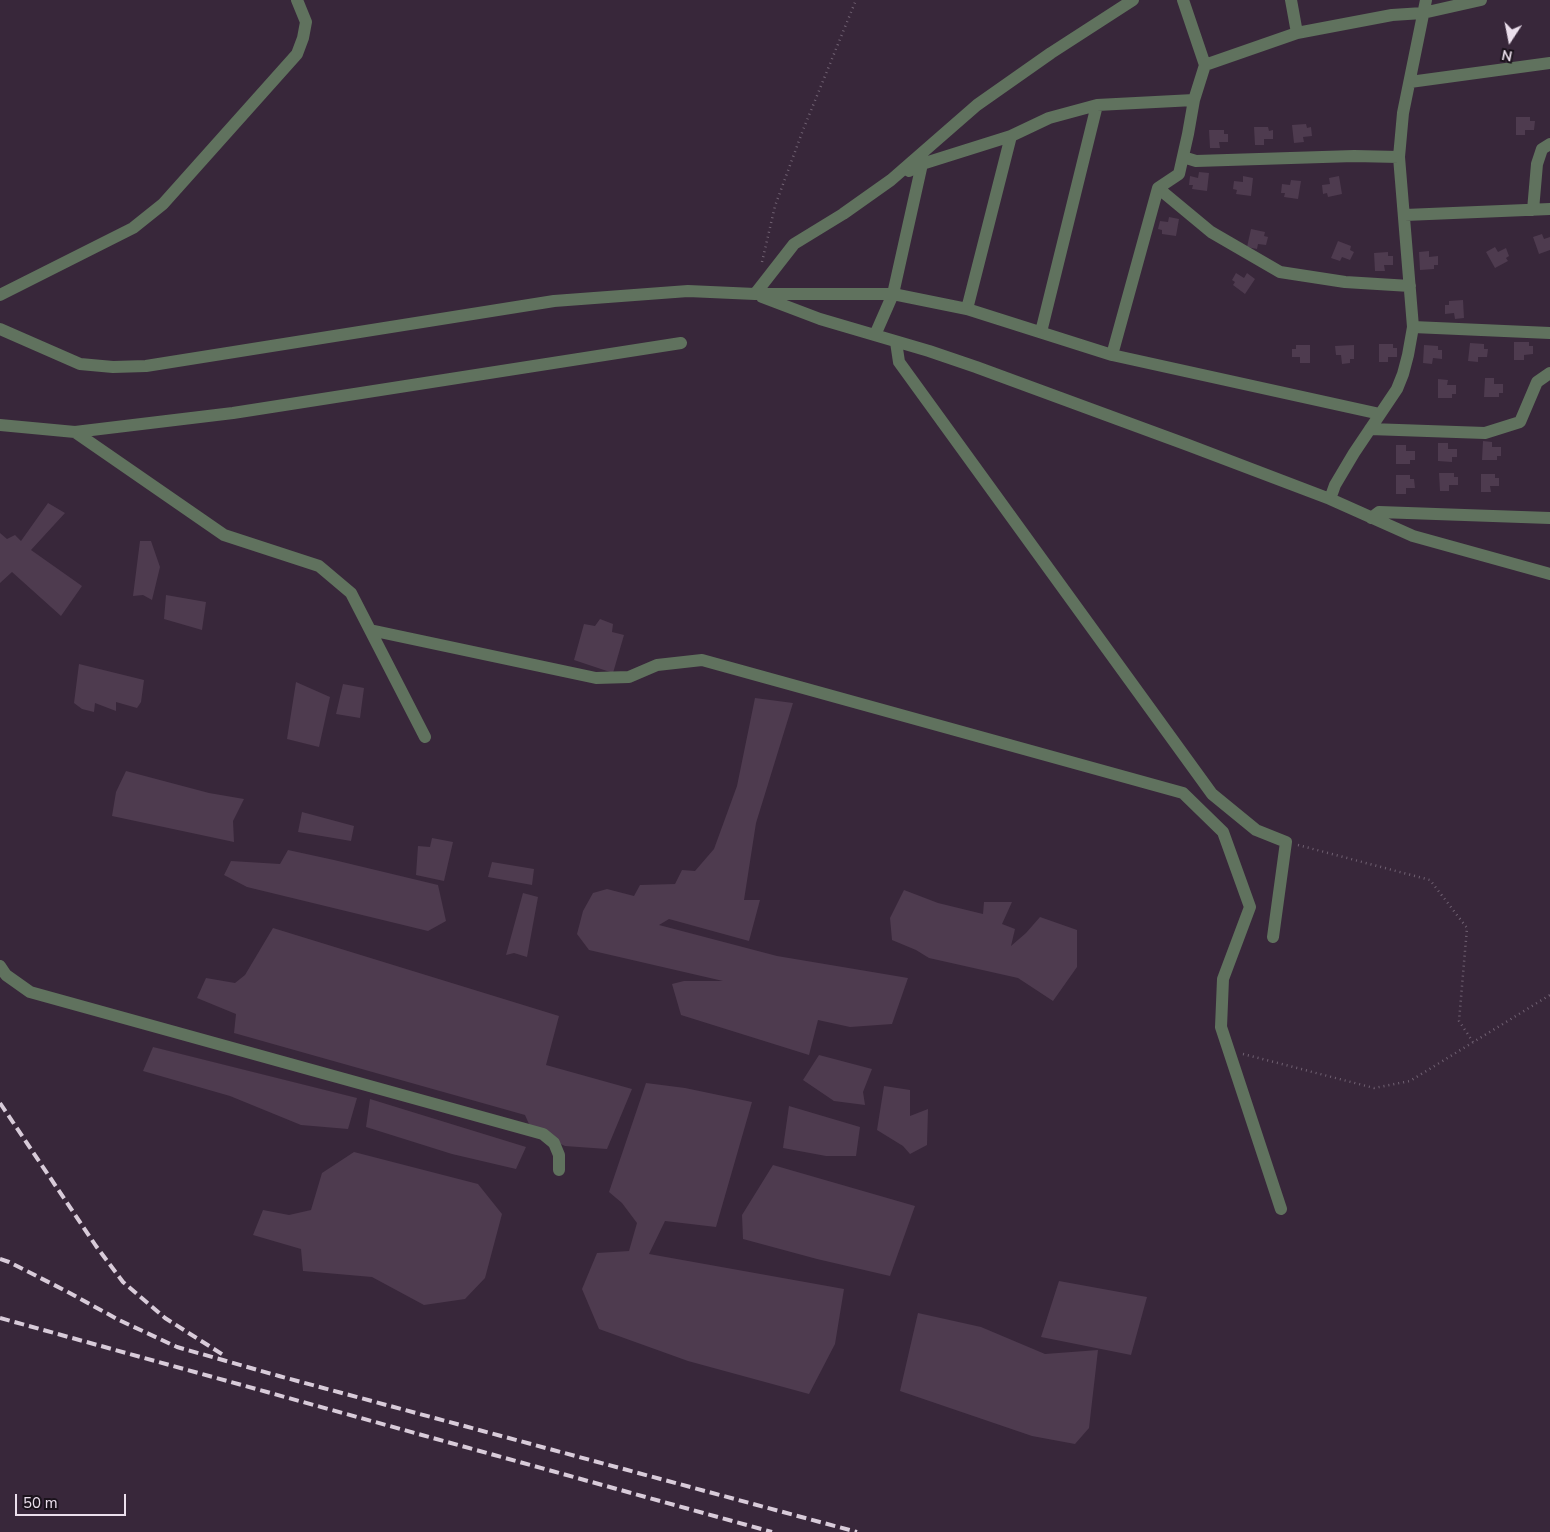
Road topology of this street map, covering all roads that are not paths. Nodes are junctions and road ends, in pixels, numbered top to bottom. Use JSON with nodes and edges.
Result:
{"nodes":[{"id":1,"x":297,"y":0,"type":"edge"},
{"id":2,"x":1133,"y":0,"type":"edge"},
{"id":3,"x":1183,"y":0,"type":"edge"},
{"id":4,"x":1291,"y":0,"type":"edge"},
{"id":5,"x":1481,"y":0,"type":"edge"},
{"id":6,"x":1424,"y":6,"type":"edge"},
{"id":7,"x":1297,"y":34,"type":"junction"},
{"id":8,"x":1550,"y":63,"type":"edge"},
{"id":9,"x":1205,"y":65,"type":"junction"},
{"id":10,"x":1410,"y":82,"type":"junction"},
{"id":11,"x":1194,"y":100,"type":"junction"},
{"id":12,"x":1097,"y":105,"type":"junction"},
{"id":13,"x":1011,"y":136,"type":"junction"},
{"id":14,"x":1550,"y":144,"type":"edge"},
{"id":15,"x":1184,"y":157,"type":"junction"},
{"id":16,"x":1399,"y":157,"type":"junction"},
{"id":17,"x":922,"y":164,"type":"junction"},
{"id":18,"x":891,"y":180,"type":"junction"},
{"id":19,"x":1158,"y":188,"type":"junction"},
{"id":20,"x":1550,"y":209,"type":"edge"},
{"id":21,"x":1533,"y":210,"type":"junction"},
{"id":22,"x":1405,"y":215,"type":"junction"},
{"id":23,"x":1410,"y":286,"type":"junction"},
{"id":24,"x":755,"y":294,"type":"junction"},
{"id":25,"x":893,"y":294,"type":"junction"},
{"id":26,"x":0,"y":295,"type":"edge"},
{"id":27,"x":967,"y":309,"type":"junction"},
{"id":28,"x":1413,"y":327,"type":"junction"},
{"id":29,"x":0,"y":329,"type":"edge"},
{"id":30,"x":1041,"y":332,"type":"junction"},
{"id":31,"x":1550,"y":333,"type":"edge"},
{"id":32,"x":875,"y":336,"type":"junction"},
{"id":33,"x":896,"y":342,"type":"junction"},
{"id":34,"x":681,"y":343,"type":"dead end"},
{"id":35,"x":1112,"y":356,"type":"junction"},
{"id":36,"x":1550,"y":373,"type":"edge"},
{"id":37,"x":1380,"y":414,"type":"junction"},
{"id":38,"x":0,"y":425,"type":"edge"},
{"id":39,"x":1370,"y":429,"type":"junction"},
{"id":40,"x":75,"y":432,"type":"junction"},
{"id":41,"x":1330,"y":499,"type":"junction"},
{"id":42,"x":1371,"y":518,"type":"junction"},
{"id":43,"x":1550,"y":518,"type":"edge"},
{"id":44,"x":1550,"y":574,"type":"edge"},
{"id":45,"x":370,"y":630,"type":"junction"},
{"id":46,"x":425,"y":737,"type":"dead end"},
{"id":47,"x":1273,"y":938,"type":"dead end"},
{"id":48,"x":0,"y":966,"type":"edge"},
{"id":49,"x":559,"y":1170,"type":"dead end"},
{"id":50,"x":1280,"y":1209,"type":"dead end"}],
"edges":[{"from":1,"to":26,"type":"street"},
{"from":2,"to":18,"type":"street"},
{"from":3,"to":9,"type":"street"},
{"from":4,"to":7,"type":"street"},
{"from":5,"to":6,"type":"street"},
{"from":6,"to":7,"type":"street"},
{"from":6,"to":10,"type":"street"},
{"from":7,"to":9,"type":"street"},
{"from":8,"to":10,"type":"street"},
{"from":9,"to":11,"type":"street"},
{"from":10,"to":16,"type":"street"},
{"from":11,"to":12,"type":"street"},
{"from":11,"to":15,"type":"street"},
{"from":12,"to":13,"type":"street"},
{"from":12,"to":30,"type":"street"},
{"from":13,"to":17,"type":"street"},
{"from":13,"to":27,"type":"street"},
{"from":14,"to":21,"type":"street"},
{"from":15,"to":16,"type":"street"},
{"from":15,"to":19,"type":"street"},
{"from":16,"to":22,"type":"street"},
{"from":17,"to":18,"type":"street"},
{"from":17,"to":25,"type":"street"},
{"from":18,"to":24,"type":"street"},
{"from":19,"to":23,"type":"street"},
{"from":19,"to":35,"type":"street"},
{"from":20,"to":21,"type":"street"},
{"from":21,"to":22,"type":"street"},
{"from":22,"to":23,"type":"street"},
{"from":23,"to":28,"type":"street"},
{"from":24,"to":25,"type":"street"},
{"from":24,"to":29,"type":"street"},
{"from":24,"to":32,"type":"street"},
{"from":25,"to":27,"type":"street"},
{"from":25,"to":32,"type":"street"},
{"from":27,"to":30,"type":"street"},
{"from":28,"to":31,"type":"street"},
{"from":28,"to":37,"type":"street"},
{"from":30,"to":35,"type":"street"},
{"from":32,"to":33,"type":"street"},
{"from":33,"to":41,"type":"street"},
{"from":33,"to":47,"type":"street"},
{"from":34,"to":40,"type":"street"},
{"from":35,"to":37,"type":"street"},
{"from":36,"to":39,"type":"street"},
{"from":37,"to":39,"type":"street"},
{"from":38,"to":40,"type":"street"},
{"from":39,"to":41,"type":"street"},
{"from":40,"to":45,"type":"street"},
{"from":41,"to":42,"type":"street"},
{"from":42,"to":43,"type":"street"},
{"from":42,"to":44,"type":"street"},
{"from":45,"to":46,"type":"street"},
{"from":45,"to":50,"type":"street"},
{"from":48,"to":49,"type":"street"}]}
